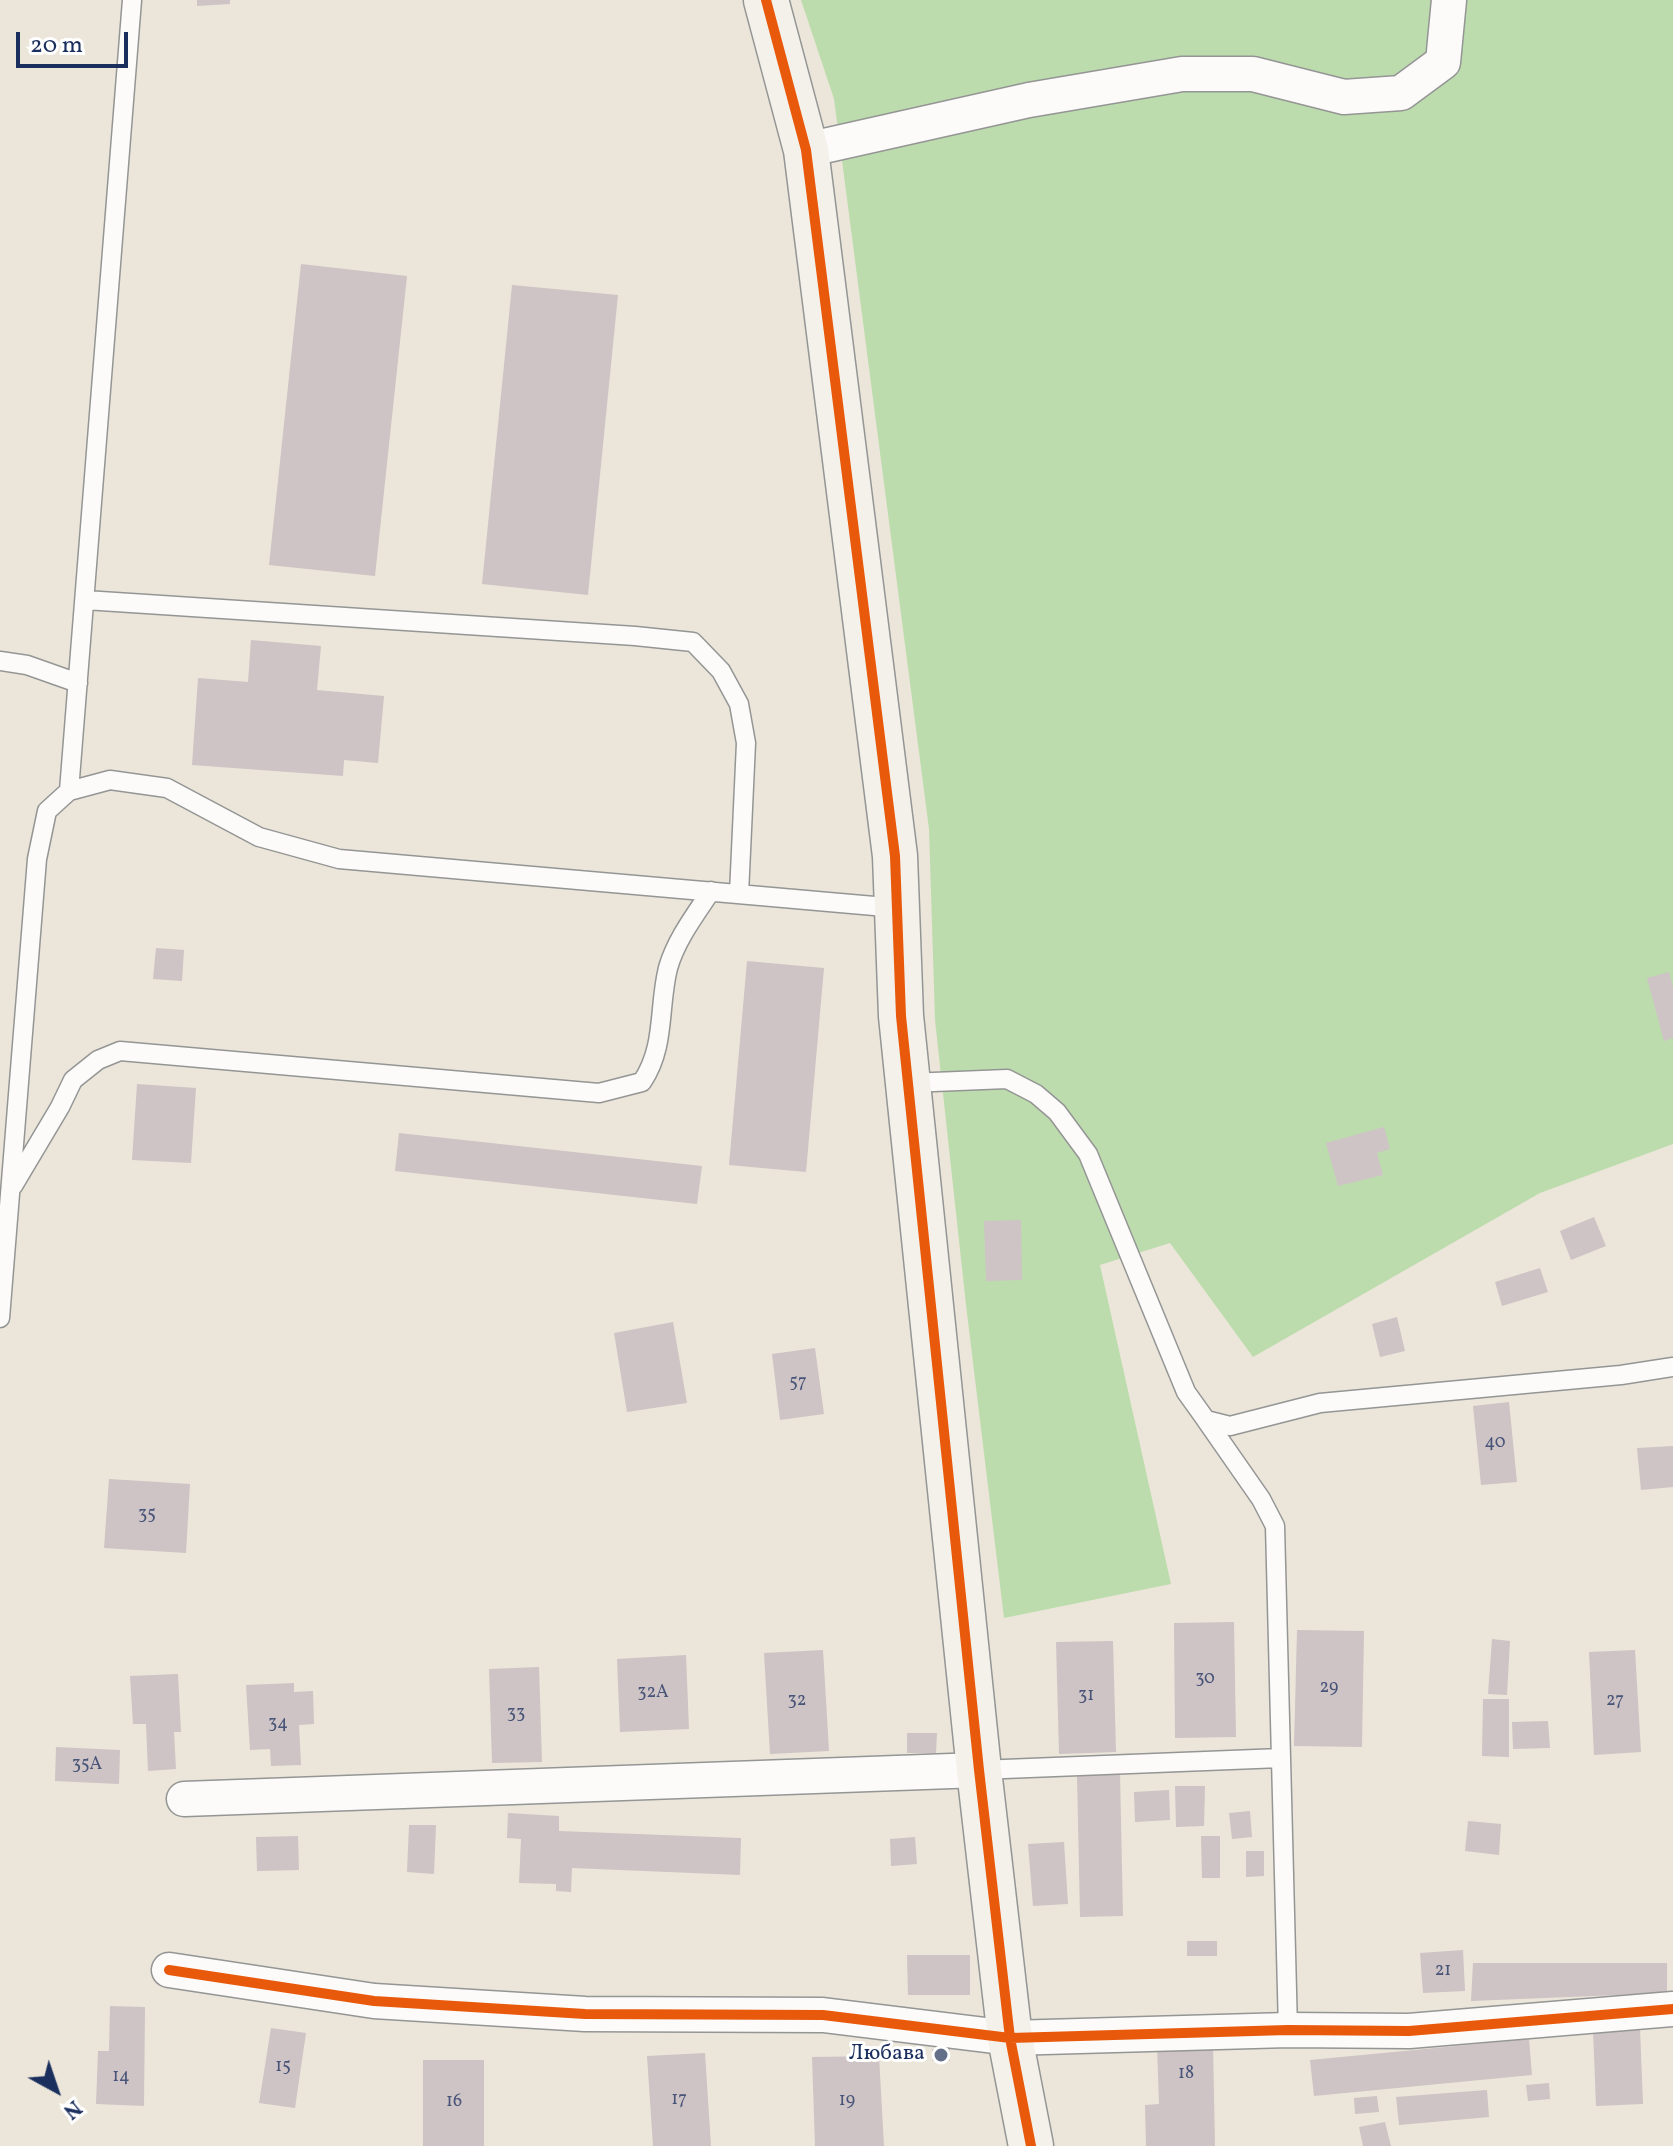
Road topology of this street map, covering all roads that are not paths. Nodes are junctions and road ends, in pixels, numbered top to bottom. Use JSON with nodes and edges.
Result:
{"nodes":[{"id":1,"x":132,"y":0,"type":"edge"},
{"id":2,"x":766,"y":0,"type":"edge"},
{"id":3,"x":1449,"y":0,"type":"edge"},
{"id":4,"x":806,"y":150,"type":"junction"},
{"id":5,"x":85,"y":600,"type":"junction"},
{"id":6,"x":0,"y":661,"type":"edge"},
{"id":7,"x":78,"y":683,"type":"junction"},
{"id":8,"x":69,"y":791,"type":"junction"},
{"id":9,"x":711,"y":891,"type":"junction"},
{"id":10,"x":739,"y":894,"type":"junction"},
{"id":11,"x":897,"y":908,"type":"junction"},
{"id":12,"x":909,"y":1083,"type":"junction"},
{"id":13,"x":10,"y":1189,"type":"junction"},
{"id":14,"x":3,"y":1234,"type":"edge"},
{"id":15,"x":0,"y":1318,"type":"edge"},
{"id":16,"x":1673,"y":1367,"type":"edge"},
{"id":17,"x":1206,"y":1420,"type":"junction"},
{"id":18,"x":1281,"y":1758,"type":"junction"},
{"id":19,"x":979,"y":1770,"type":"junction"},
{"id":20,"x":184,"y":1799,"type":"dead end"},
{"id":21,"x":169,"y":1970,"type":"dead end"},
{"id":22,"x":1673,"y":2009,"type":"edge"},
{"id":23,"x":1288,"y":2030,"type":"junction"},
{"id":24,"x":1010,"y":2038,"type":"junction"},
{"id":25,"x":1031,"y":2146,"type":"edge"}],
"edges":[{"from":1,"to":5,"type":"lane"},
{"from":2,"to":4,"type":"street"},
{"from":3,"to":4,"type":"street"},
{"from":4,"to":11,"type":"street"},
{"from":5,"to":7,"type":"lane"},
{"from":5,"to":10,"type":"lane"},
{"from":6,"to":7,"type":"lane"},
{"from":7,"to":8,"type":"lane"},
{"from":8,"to":9,"type":"lane"},
{"from":8,"to":13,"type":"lane"},
{"from":9,"to":10,"type":"lane"},
{"from":9,"to":13,"type":"lane"},
{"from":10,"to":11,"type":"lane"},
{"from":11,"to":12,"type":"street"},
{"from":12,"to":17,"type":"lane"},
{"from":12,"to":19,"type":"street"},
{"from":13,"to":14,"type":"lane"},
{"from":14,"to":15,"type":"lane"},
{"from":16,"to":17,"type":"lane"},
{"from":17,"to":18,"type":"lane"},
{"from":18,"to":19,"type":"lane"},
{"from":18,"to":23,"type":"lane"},
{"from":19,"to":20,"type":"street"},
{"from":19,"to":24,"type":"street"},
{"from":21,"to":24,"type":"street"},
{"from":22,"to":23,"type":"street"},
{"from":23,"to":24,"type":"street"},
{"from":24,"to":25,"type":"street"}]}
